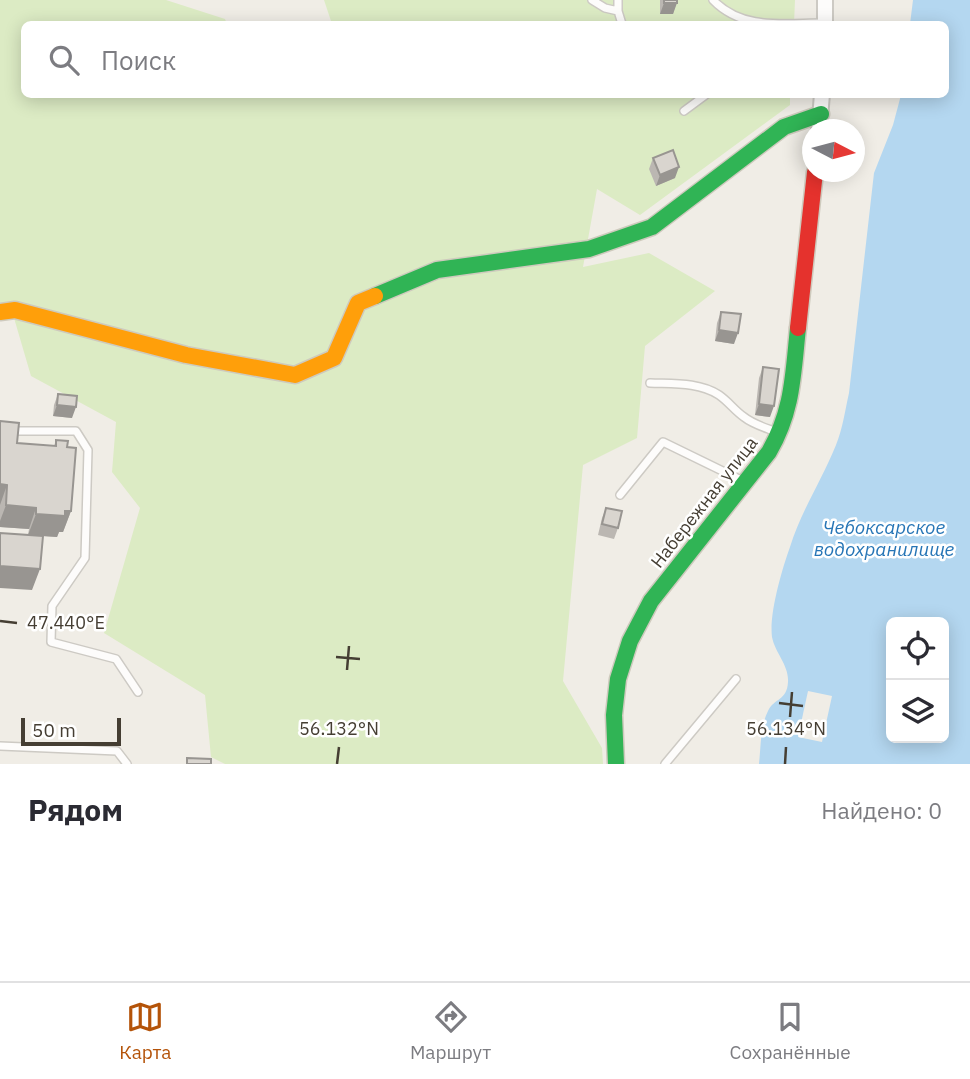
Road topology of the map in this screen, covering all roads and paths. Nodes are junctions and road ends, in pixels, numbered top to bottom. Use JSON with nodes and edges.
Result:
{"nodes":[{"id":1,"x":592,"y":0,"type":"edge"},
{"id":2,"x":618,"y":0,"type":"edge"},
{"id":3,"x":713,"y":0,"type":"edge"},
{"id":4,"x":825,"y":0,"type":"edge"},
{"id":5,"x":618,"y":11,"type":"junction"},
{"id":6,"x":621,"y":21,"type":"edge"},
{"id":7,"x":748,"y":21,"type":"edge"},
{"id":8,"x":825,"y":21,"type":"edge"},
{"id":9,"x":702,"y":98,"type":"edge"},
{"id":10,"x":822,"y":98,"type":"edge"},
{"id":11,"x":684,"y":111,"type":"dead end"},
{"id":12,"x":802,"y":119,"type":"edge"},
{"id":13,"x":820,"y":119,"type":"edge"},
{"id":14,"x":814,"y":182,"type":"edge"},
{"id":15,"x":0,"y":312,"type":"edge"},
{"id":16,"x":650,"y":383,"type":"dead end"},
{"id":17,"x":0,"y":431,"type":"edge"},
{"id":18,"x":780,"y":433,"type":"junction"},
{"id":19,"x":746,"y":483,"type":"junction"},
{"id":20,"x":620,"y":495,"type":"dead end"},
{"id":21,"x":737,"y":679,"type":"dead end"},
{"id":22,"x":138,"y":692,"type":"dead end"},
{"id":23,"x":0,"y":746,"type":"edge"},
{"id":24,"x":127,"y":764,"type":"edge"},
{"id":25,"x":616,"y":764,"type":"edge"},
{"id":26,"x":665,"y":764,"type":"edge"}],
"edges":[{"from":1,"to":5,"type":"lane"},
{"from":2,"to":5,"type":"lane"},
{"from":3,"to":7,"type":"lane"},
{"from":4,"to":8,"type":"street"},
{"from":5,"to":6,"type":"lane"},
{"from":9,"to":11,"type":"lane"},
{"from":10,"to":13,"type":"street"},
{"from":12,"to":15,"type":"street"},
{"from":14,"to":18,"type":"street","name":"Набережная улица"},
{"from":16,"to":18,"type":"lane"},
{"from":17,"to":22,"type":"lane"},
{"from":18,"to":19,"type":"street","name":"Набережная улица"},
{"from":19,"to":20,"type":"lane"},
{"from":19,"to":25,"type":"street","name":"Набережная улица"},
{"from":21,"to":26,"type":"lane"},
{"from":23,"to":24,"type":"lane"}]}
